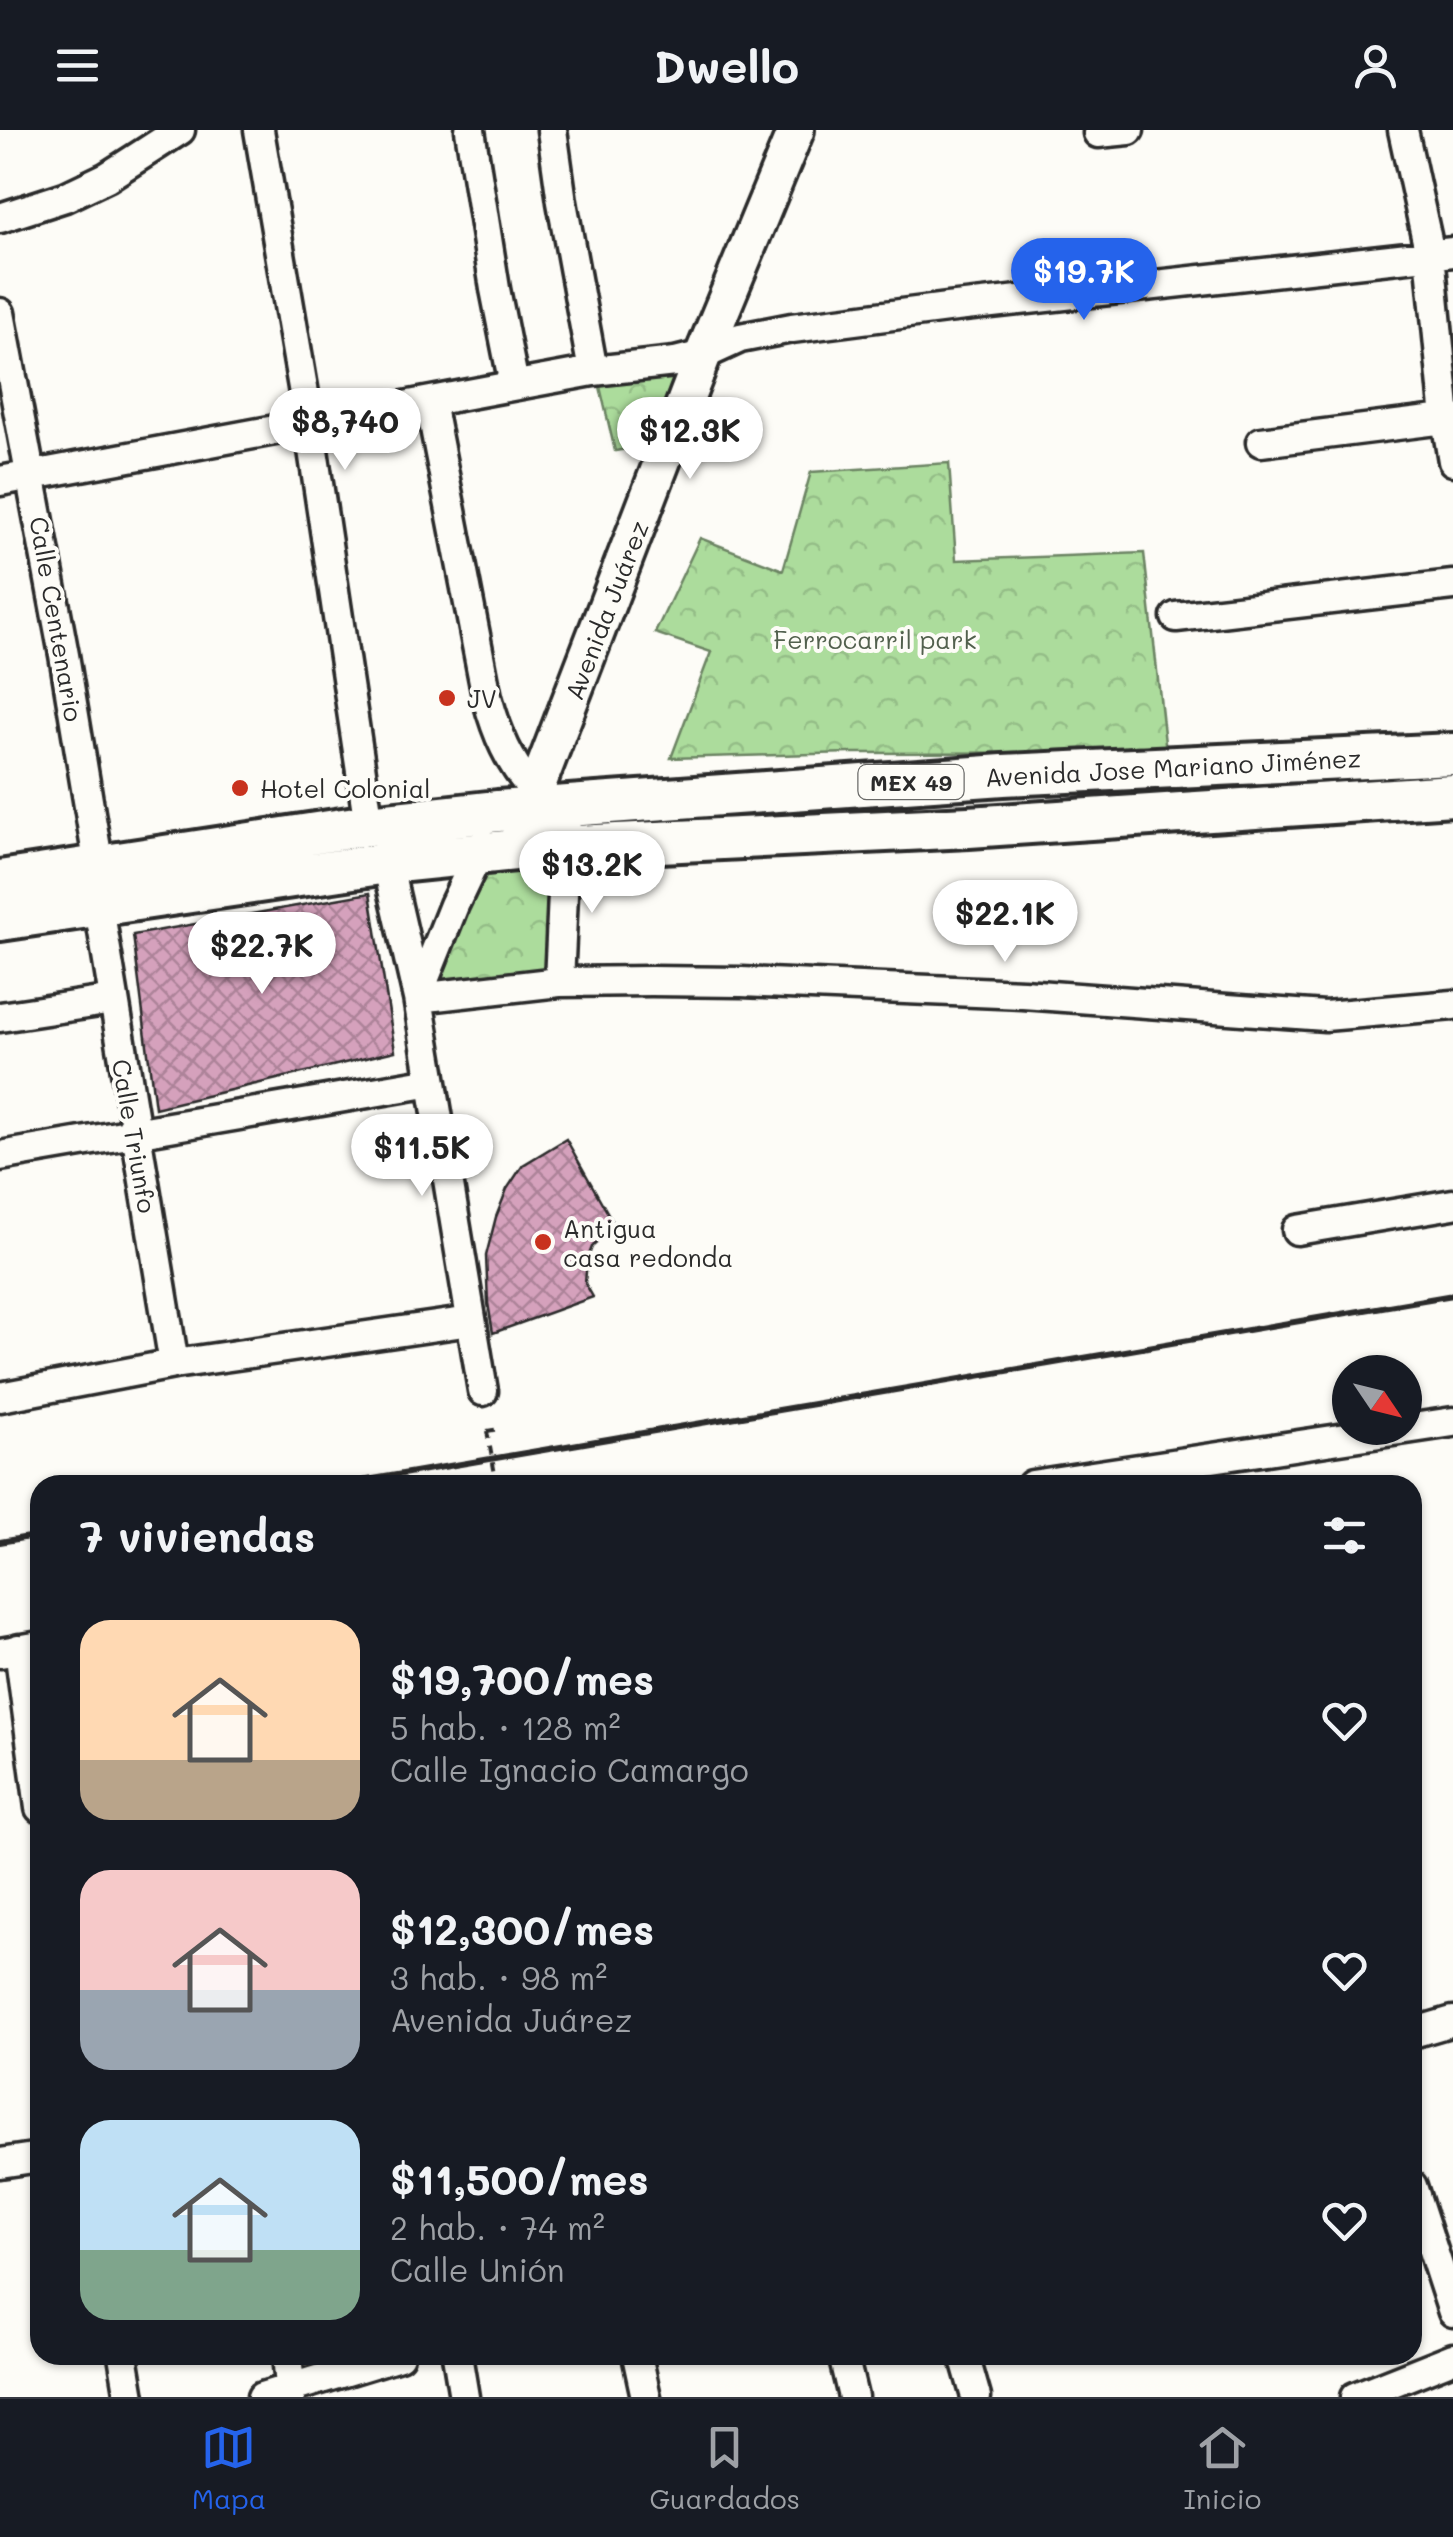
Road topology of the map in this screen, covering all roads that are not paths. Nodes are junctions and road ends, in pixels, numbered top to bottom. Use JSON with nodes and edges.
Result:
{"nodes":[{"id":1,"x":180,"y":130,"type":"edge"},
{"id":2,"x":259,"y":130,"type":"edge"},
{"id":3,"x":470,"y":130,"type":"edge"},
{"id":4,"x":552,"y":130,"type":"edge"},
{"id":5,"x":796,"y":130,"type":"edge"},
{"id":6,"x":1129,"y":130,"type":"edge"},
{"id":7,"x":1403,"y":130,"type":"edge"},
{"id":8,"x":1098,"y":133,"type":"dead end"},
{"id":9,"x":0,"y":218,"type":"edge"},
{"id":10,"x":1441,"y":253,"type":"edge"},
{"id":11,"x":0,"y":313,"type":"edge"},
{"id":12,"x":703,"y":355,"type":"junction"},
{"id":13,"x":593,"y":371,"type":"junction"},
{"id":14,"x":514,"y":385,"type":"junction"},
{"id":15,"x":430,"y":402,"type":"junction"},
{"id":16,"x":1449,"y":419,"type":"edge"},
{"id":17,"x":309,"y":424,"type":"junction"},
{"id":18,"x":1261,"y":442,"type":"dead end"},
{"id":19,"x":1453,"y":461,"type":"edge"},
{"id":20,"x":31,"y":474,"type":"junction"},
{"id":21,"x":0,"y":481,"type":"edge"},
{"id":22,"x":1453,"y":585,"type":"edge"},
{"id":23,"x":1176,"y":618,"type":"dead end"},
{"id":24,"x":1453,"y":754,"type":"edge"},
{"id":25,"x":1453,"y":795,"type":"edge"},
{"id":26,"x":538,"y":813,"type":"junction"},
{"id":27,"x":369,"y":826,"type":"junction"},
{"id":28,"x":496,"y":852,"type":"junction"},
{"id":29,"x":387,"y":863,"type":"junction"},
{"id":30,"x":98,"y":867,"type":"junction"},
{"id":31,"x":0,"y":880,"type":"edge"},
{"id":32,"x":99,"y":907,"type":"junction"},
{"id":33,"x":0,"y":920,"type":"edge"},
{"id":34,"x":558,"y":982,"type":"junction"},
{"id":35,"x":418,"y":996,"type":"junction"},
{"id":36,"x":113,"y":1000,"type":"junction"},
{"id":37,"x":1453,"y":1005,"type":"edge"},
{"id":38,"x":0,"y":1018,"type":"edge"},
{"id":39,"x":432,"y":1082,"type":"junction"},
{"id":40,"x":134,"y":1133,"type":"junction"},
{"id":41,"x":0,"y":1156,"type":"edge"},
{"id":42,"x":1453,"y":1204,"type":"edge"},
{"id":43,"x":1297,"y":1230,"type":"dead end"},
{"id":44,"x":470,"y":1320,"type":"junction"},
{"id":45,"x":174,"y":1364,"type":"junction"},
{"id":46,"x":482,"y":1391,"type":"dead end"},
{"id":47,"x":0,"y":1397,"type":"edge"},
{"id":48,"x":1453,"y":1422,"type":"edge"},
{"id":49,"x":1099,"y":1475,"type":"edge"},
{"id":50,"x":20,"y":1649,"type":"edge"},
{"id":51,"x":30,"y":1694,"type":"edge"},
{"id":52,"x":1453,"y":2021,"type":"edge"},
{"id":53,"x":1422,"y":2030,"type":"edge"},
{"id":54,"x":30,"y":2158,"type":"edge"},
{"id":55,"x":0,"y":2162,"type":"edge"},
{"id":56,"x":1422,"y":2217,"type":"edge"},
{"id":57,"x":1453,"y":2312,"type":"edge"},
{"id":58,"x":1453,"y":2358,"type":"edge"},
{"id":59,"x":125,"y":2365,"type":"edge"},
{"id":60,"x":288,"y":2365,"type":"edge"},
{"id":61,"x":371,"y":2365,"type":"edge"},
{"id":62,"x":459,"y":2365,"type":"edge"},
{"id":63,"x":639,"y":2365,"type":"edge"},
{"id":64,"x":845,"y":2365,"type":"edge"},
{"id":65,"x":967,"y":2365,"type":"edge"},
{"id":66,"x":291,"y":2393,"type":"edge"},
{"id":67,"x":130,"y":2397,"type":"edge"},
{"id":68,"x":262,"y":2397,"type":"edge"},
{"id":69,"x":464,"y":2397,"type":"edge"},
{"id":70,"x":646,"y":2397,"type":"edge"},
{"id":71,"x":853,"y":2397,"type":"edge"},
{"id":72,"x":976,"y":2397,"type":"edge"},
{"id":73,"x":1355,"y":2397,"type":"edge"}],
"edges":[{"from":1,"to":9,"type":"street"},
{"from":2,"to":17,"type":"street"},
{"from":3,"to":14,"type":"street"},
{"from":4,"to":13,"type":"street"},
{"from":5,"to":12,"type":"main road","name":"Avenida Juárez"},
{"from":6,"to":8,"type":"street"},
{"from":7,"to":10,"type":"street"},
{"from":10,"to":12,"type":"street"},
{"from":10,"to":16,"type":"street"},
{"from":11,"to":20,"type":"street","name":"Calle Centenario"},
{"from":12,"to":13,"type":"street"},
{"from":12,"to":26,"type":"main road","name":"Avenida Juárez"},
{"from":13,"to":14,"type":"street"},
{"from":14,"to":15,"type":"street"},
{"from":15,"to":17,"type":"street"},
{"from":15,"to":26,"type":"street"},
{"from":16,"to":18,"type":"street"},
{"from":16,"to":19,"type":"street"},
{"from":17,"to":20,"type":"street"},
{"from":17,"to":27,"type":"street"},
{"from":20,"to":21,"type":"street"},
{"from":20,"to":30,"type":"street","name":"Calle Centenario"},
{"from":22,"to":23,"type":"street"},
{"from":24,"to":26,"type":"highway","name":"Avenida Jose Mariano Jiménez","number":"MEX 49"},
{"from":25,"to":26,"type":"highway","name":"Avenida Jose Mariano Jiménez","number":"MEX 49"},
{"from":26,"to":27,"type":"highway","name":"Avenida Jose Mariano Jiménez","number":"MEX 49"},
{"from":26,"to":28,"type":"highway","name":"Avenida Jose Mariano Jiménez","number":"MEX 49"},
{"from":26,"to":28,"type":"street"},
{"from":26,"to":34,"type":"street"},
{"from":27,"to":30,"type":"highway","name":"Avenida Jose Mariano Jiménez","number":"MEX 49"},
{"from":28,"to":29,"type":"highway","name":"Avenida Jose Mariano Jiménez","number":"MEX 49"},
{"from":28,"to":35,"type":"street"},
{"from":29,"to":32,"type":"highway","name":"Avenida Jose Mariano Jiménez","number":"MEX 49"},
{"from":29,"to":35,"type":"street"},
{"from":30,"to":31,"type":"highway","name":"Avenida Jose Mariano Jiménez","number":"MEX 49"},
{"from":32,"to":33,"type":"highway","name":"Avenida Jose Mariano Jiménez","number":"MEX 49"},
{"from":32,"to":36,"type":"street","name":"Calle Triunfo"},
{"from":34,"to":35,"type":"street"},
{"from":34,"to":37,"type":"street"},
{"from":35,"to":39,"type":"street"},
{"from":36,"to":38,"type":"street"},
{"from":36,"to":40,"type":"street","name":"Calle Triunfo"},
{"from":39,"to":40,"type":"street"},
{"from":39,"to":44,"type":"street"},
{"from":40,"to":41,"type":"street"},
{"from":40,"to":45,"type":"street","name":"Calle Triunfo"},
{"from":42,"to":43,"type":"street"},
{"from":44,"to":45,"type":"street"},
{"from":44,"to":46,"type":"street"},
{"from":45,"to":47,"type":"street"},
{"from":48,"to":49,"type":"street"},
{"from":50,"to":51,"type":"street"},
{"from":52,"to":53,"type":"street"},
{"from":54,"to":55,"type":"street"},
{"from":56,"to":57,"type":"street"},
{"from":58,"to":73,"type":"street"},
{"from":59,"to":67,"type":"street"},
{"from":60,"to":66,"type":"street"},
{"from":61,"to":66,"type":"street"},
{"from":62,"to":69,"type":"street"},
{"from":63,"to":70,"type":"street"},
{"from":64,"to":71,"type":"street"},
{"from":65,"to":72,"type":"street"},
{"from":66,"to":68,"type":"street"}]}
